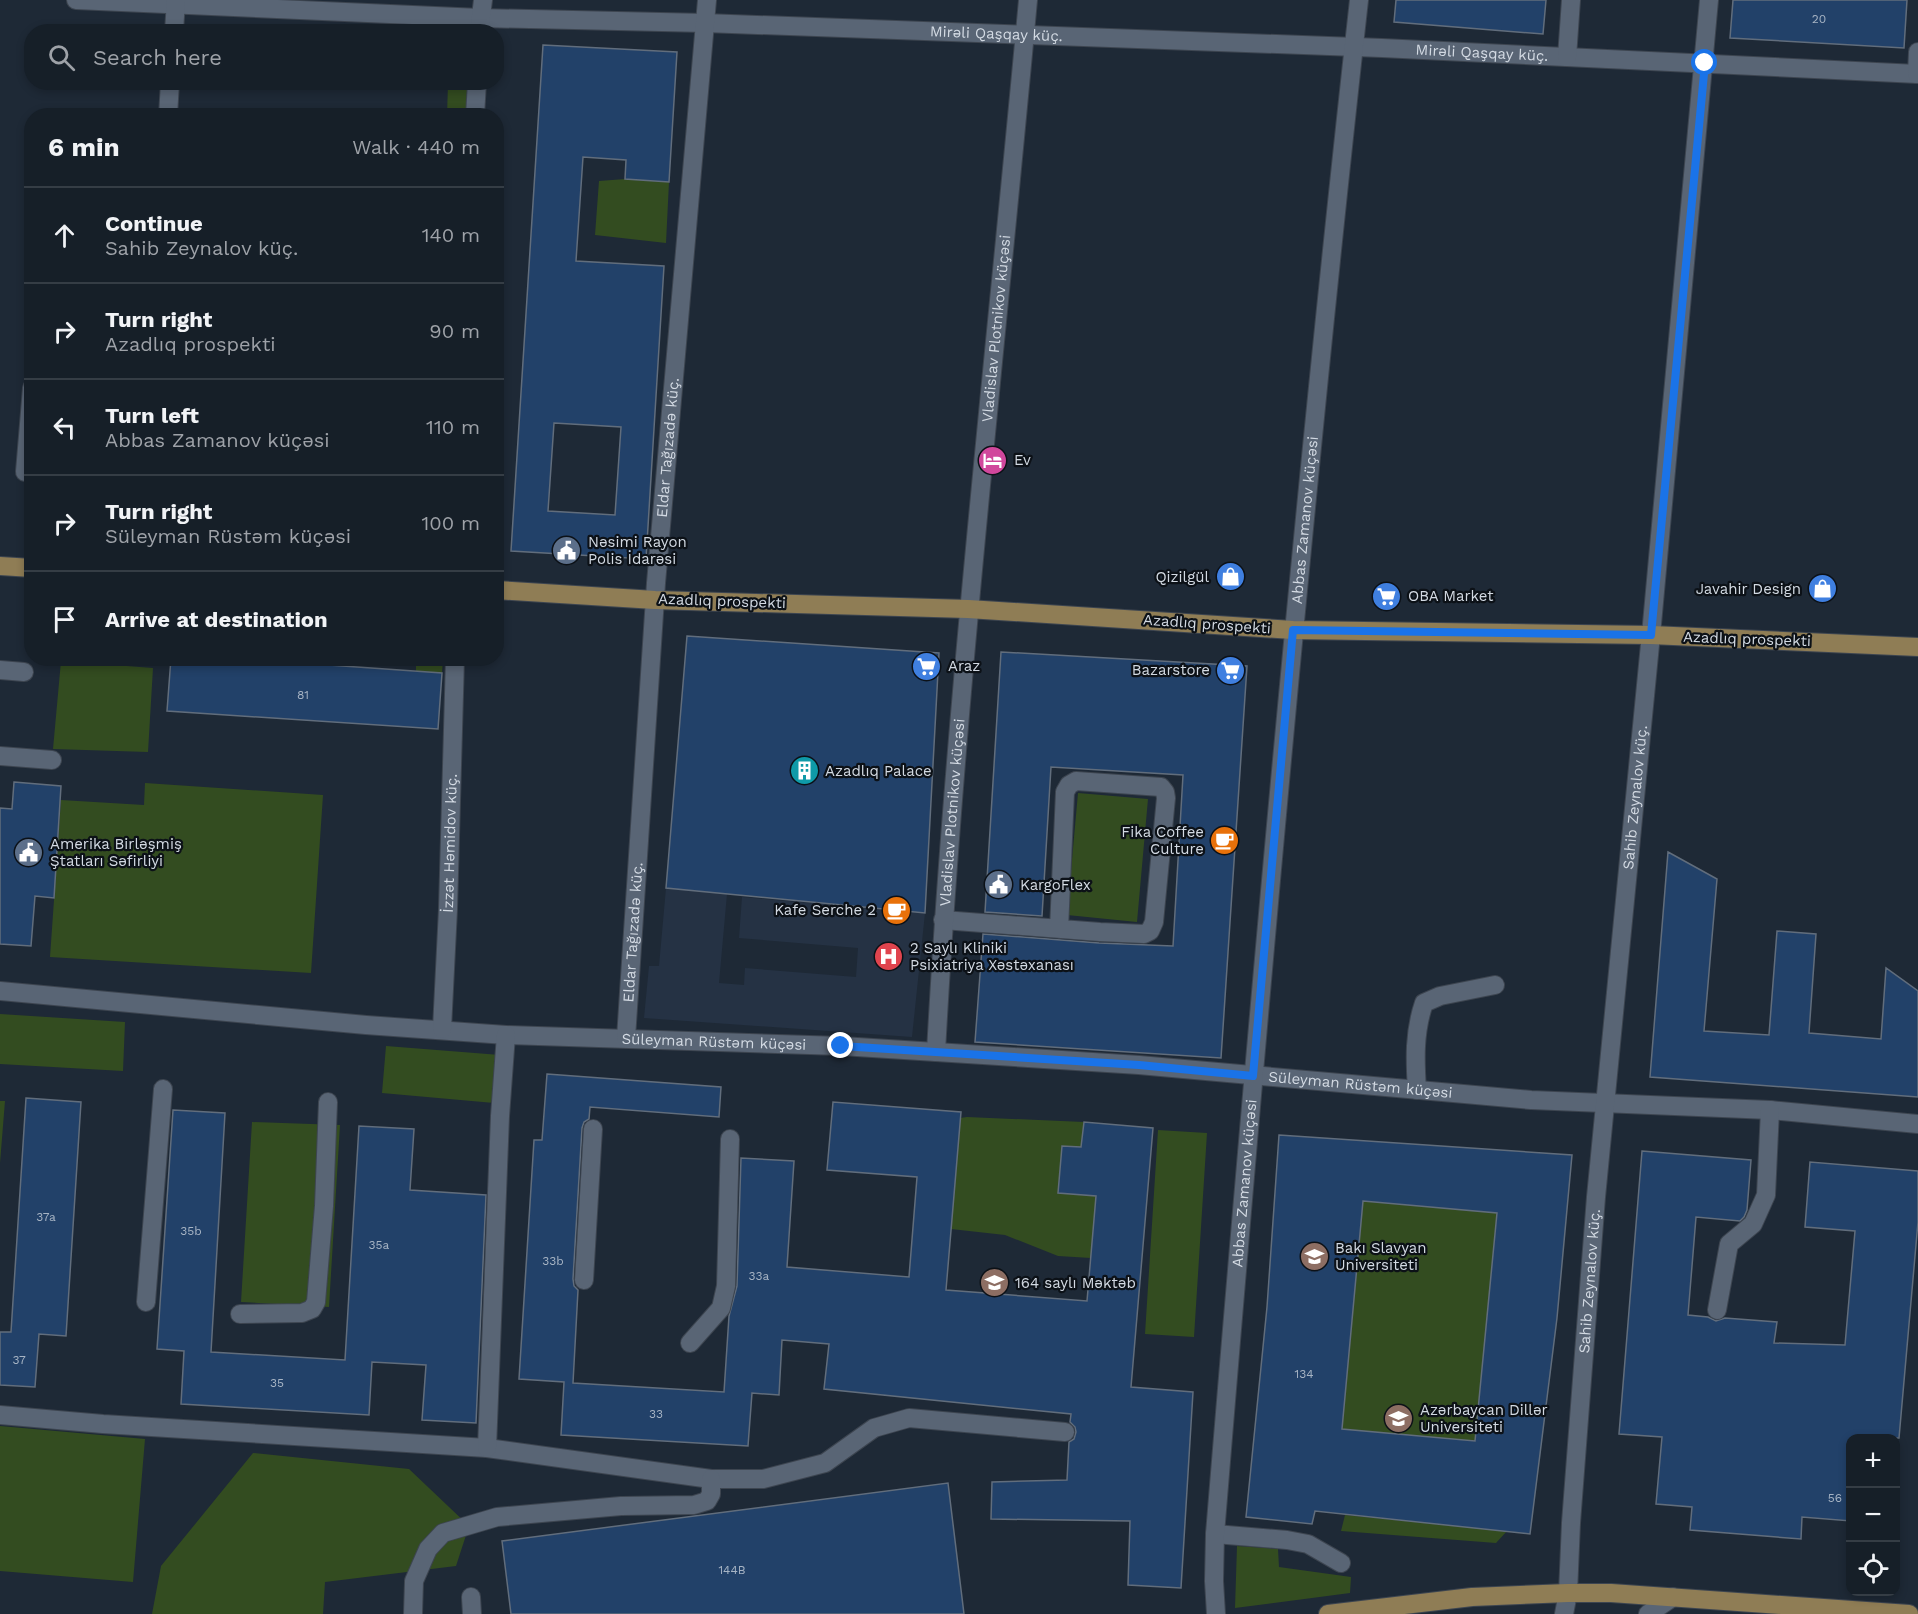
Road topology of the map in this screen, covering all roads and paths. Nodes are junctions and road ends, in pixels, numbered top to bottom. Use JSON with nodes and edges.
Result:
{"nodes":[{"id":1,"x":76,"y":0,"type":"edge"},
{"id":2,"x":707,"y":0,"type":"edge"},
{"id":3,"x":1028,"y":0,"type":"edge"},
{"id":4,"x":1359,"y":0,"type":"edge"},
{"id":5,"x":1571,"y":0,"type":"edge"},
{"id":6,"x":1709,"y":0,"type":"edge"},
{"id":7,"x":175,"y":3,"type":"edge"},
{"id":8,"x":481,"y":16,"type":"edge"},
{"id":9,"x":705,"y":23,"type":"junction"},
{"id":10,"x":174,"y":24,"type":"edge"},
{"id":11,"x":1025,"y":36,"type":"junction"},
{"id":12,"x":1353,"y":47,"type":"junction"},
{"id":13,"x":1918,"y":52,"type":"edge"},
{"id":14,"x":1567,"y":57,"type":"junction"},
{"id":15,"x":1705,"y":63,"type":"junction"},
{"id":16,"x":1918,"y":74,"type":"edge"},
{"id":17,"x":170,"y":90,"type":"edge"},
{"id":18,"x":477,"y":90,"type":"edge"},
{"id":19,"x":168,"y":108,"type":"edge"},
{"id":20,"x":475,"y":108,"type":"edge"},
{"id":21,"x":0,"y":566,"type":"edge"},
{"id":22,"x":24,"y":568,"type":"edge"},
{"id":23,"x":504,"y":591,"type":"edge"},
{"id":24,"x":655,"y":600,"type":"junction"},
{"id":25,"x":968,"y":609,"type":"junction"},
{"id":26,"x":1293,"y":630,"type":"junction"},
{"id":27,"x":1651,"y":635,"type":"junction"},
{"id":28,"x":1918,"y":647,"type":"edge"},
{"id":29,"x":455,"y":666,"type":"edge"},
{"id":30,"x":0,"y":670,"type":"edge"},
{"id":31,"x":24,"y":672,"type":"dead end"},
{"id":32,"x":0,"y":756,"type":"edge"},
{"id":33,"x":52,"y":760,"type":"dead end"},
{"id":34,"x":943,"y":920,"type":"junction"},
{"id":35,"x":1059,"y":929,"type":"junction"},
{"id":36,"x":1495,"y":985,"type":"dead end"},
{"id":37,"x":0,"y":991,"type":"edge"},
{"id":38,"x":442,"y":1029,"type":"junction"},
{"id":39,"x":506,"y":1035,"type":"junction"},
{"id":40,"x":626,"y":1038,"type":"junction"},
{"id":41,"x":936,"y":1052,"type":"junction"},
{"id":42,"x":1253,"y":1076,"type":"junction"},
{"id":43,"x":163,"y":1089,"type":"dead end"},
{"id":44,"x":1417,"y":1090,"type":"junction"},
{"id":45,"x":327,"y":1102,"type":"dead end"},
{"id":46,"x":1605,"y":1104,"type":"junction"},
{"id":47,"x":1770,"y":1110,"type":"junction"},
{"id":48,"x":1918,"y":1124,"type":"edge"},
{"id":49,"x":593,"y":1129,"type":"dead end"},
{"id":50,"x":730,"y":1139,"type":"dead end"},
{"id":51,"x":584,"y":1280,"type":"dead end"},
{"id":52,"x":146,"y":1302,"type":"dead end"},
{"id":53,"x":1717,"y":1310,"type":"dead end"},
{"id":54,"x":240,"y":1314,"type":"dead end"},
{"id":55,"x":690,"y":1343,"type":"dead end"},
{"id":56,"x":0,"y":1415,"type":"edge"},
{"id":57,"x":1065,"y":1431,"type":"dead end"},
{"id":58,"x":487,"y":1448,"type":"junction"},
{"id":59,"x":711,"y":1479,"type":"junction"},
{"id":60,"x":1215,"y":1534,"type":"junction"},
{"id":61,"x":1341,"y":1563,"type":"dead end"},
{"id":62,"x":1568,"y":1593,"type":"junction"},
{"id":63,"x":1673,"y":1597,"type":"junction"},
{"id":64,"x":1785,"y":1610,"type":"edge"},
{"id":65,"x":413,"y":1614,"type":"edge"},
{"id":66,"x":1216,"y":1614,"type":"edge"},
{"id":67,"x":1328,"y":1614,"type":"edge"},
{"id":68,"x":1564,"y":1614,"type":"edge"},
{"id":69,"x":1648,"y":1614,"type":"edge"},
{"id":70,"x":1909,"y":1614,"type":"edge"}],
"edges":[{"from":1,"to":7,"type":"street","name":"Mirəli Qaşqay küç."},
{"from":2,"to":9,"type":"street","name":"Eldar Tağızadə küç."},
{"from":3,"to":11,"type":"street","name":"Vladislav Plotnikov küçəsi"},
{"from":4,"to":12,"type":"street","name":"Abbas Zamanov küçəsi"},
{"from":5,"to":14,"type":"street"},
{"from":6,"to":15,"type":"street","name":"Sahib Zeynalov küç."},
{"from":7,"to":8,"type":"street","name":"Mirəli Qaşqay küç."},
{"from":7,"to":10,"type":"street"},
{"from":8,"to":9,"type":"street","name":"Mirəli Qaşqay küç."},
{"from":9,"to":11,"type":"street","name":"Mirəli Qaşqay küç."},
{"from":9,"to":24,"type":"street","name":"Eldar Tağızadə küç."},
{"from":11,"to":12,"type":"street","name":"Mirəli Qaşqay küç."},
{"from":11,"to":25,"type":"street","name":"Vladislav Plotnikov küçəsi"},
{"from":12,"to":14,"type":"street","name":"Mirəli Qaşqay küç."},
{"from":12,"to":26,"type":"street","name":"Abbas Zamanov küçəsi"},
{"from":13,"to":16,"type":"street"},
{"from":14,"to":15,"type":"street","name":"Mirəli Qaşqay küç."},
{"from":15,"to":16,"type":"street","name":"Mirəli Qaşqay küç."},
{"from":15,"to":27,"type":"street","name":"Sahib Zeynalov küç."},
{"from":17,"to":19,"type":"street"},
{"from":18,"to":20,"type":"street"},
{"from":21,"to":22,"type":"main road"},
{"from":23,"to":24,"type":"main road","name":"Azadlıq prospekti"},
{"from":24,"to":25,"type":"main road","name":"Azadlıq prospekti"},
{"from":24,"to":40,"type":"street","name":"Eldar Tağızadə küç."},
{"from":25,"to":26,"type":"main road","name":"Azadlıq prospekti"},
{"from":25,"to":34,"type":"street","name":"Vladislav Plotnikov küçəsi"},
{"from":26,"to":27,"type":"main road","name":"Azadlıq prospekti"},
{"from":26,"to":42,"type":"street","name":"Abbas Zamanov küçəsi"},
{"from":27,"to":28,"type":"main road","name":"Azadlıq prospekti"},
{"from":27,"to":46,"type":"street","name":"Sahib Zeynalov küç."},
{"from":29,"to":38,"type":"street","name":"İzzət Həmidov küç."},
{"from":30,"to":31,"type":"street"},
{"from":32,"to":33,"type":"street"},
{"from":34,"to":35,"type":"street"},
{"from":34,"to":41,"type":"street","name":"Vladislav Plotnikov küçəsi"},
{"from":35,"to":35,"type":"street"},
{"from":36,"to":44,"type":"street"},
{"from":37,"to":38,"type":"street","name":"Süleyman Rüstəm küçəsi"},
{"from":38,"to":39,"type":"street","name":"Süleyman Rüstəm küçəsi"},
{"from":39,"to":40,"type":"street","name":"Süleyman Rüstəm küçəsi"},
{"from":39,"to":58,"type":"street"},
{"from":40,"to":41,"type":"street","name":"Süleyman Rüstəm küçəsi"},
{"from":41,"to":42,"type":"street","name":"Süleyman Rüstəm küçəsi"},
{"from":42,"to":44,"type":"street","name":"Süleyman Rüstəm küçəsi"},
{"from":42,"to":60,"type":"street","name":"Abbas Zamanov küçəsi"},
{"from":43,"to":52,"type":"street"},
{"from":44,"to":46,"type":"street","name":"Süleyman Rüstəm küçəsi"},
{"from":45,"to":54,"type":"street"},
{"from":46,"to":47,"type":"street","name":"Süleyman Rüstəm küçəsi"},
{"from":46,"to":62,"type":"street","name":"Sahib Zeynalov küç."},
{"from":47,"to":48,"type":"street","name":"Süleyman Rüstəm küçəsi"},
{"from":47,"to":53,"type":"street"},
{"from":49,"to":51,"type":"street"},
{"from":50,"to":55,"type":"street"},
{"from":56,"to":58,"type":"street"},
{"from":57,"to":59,"type":"street"},
{"from":58,"to":59,"type":"street"},
{"from":59,"to":65,"type":"street"},
{"from":60,"to":61,"type":"street"},
{"from":60,"to":66,"type":"street","name":"Abbas Zamanov küçəsi"},
{"from":62,"to":63,"type":"main road"},
{"from":62,"to":67,"type":"main road"},
{"from":62,"to":68,"type":"street","name":"Sahib Zeynalov küç."},
{"from":63,"to":64,"type":"main road"},
{"from":63,"to":69,"type":"street"},
{"from":64,"to":70,"type":"main road"}]}
